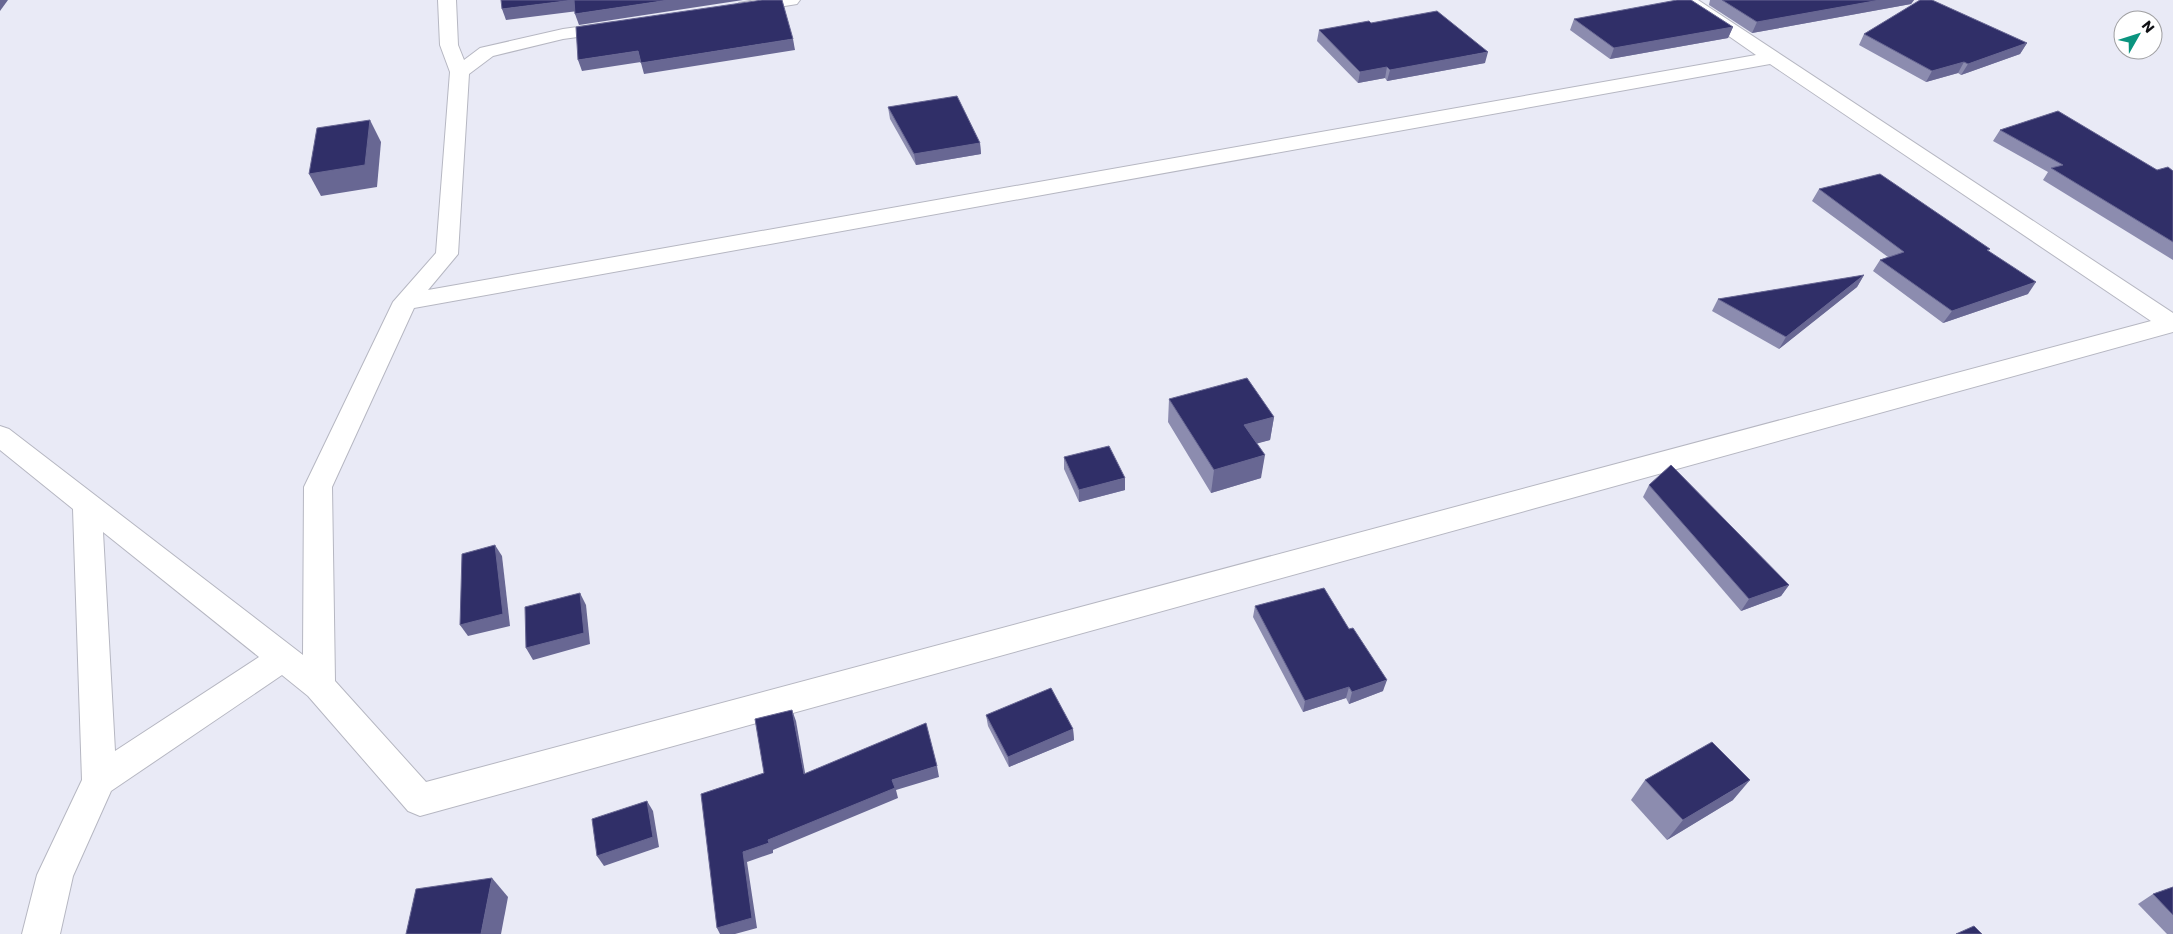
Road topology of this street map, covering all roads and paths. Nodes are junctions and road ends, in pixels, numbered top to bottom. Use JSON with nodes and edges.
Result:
{"nodes":[{"id":1,"x":447,"y":0,"type":"edge"},
{"id":2,"x":791,"y":0,"type":"edge"},
{"id":3,"x":1686,"y":0,"type":"edge"},
{"id":4,"x":724,"y":10,"type":"edge"},
{"id":5,"x":639,"y":23,"type":"edge"},
{"id":6,"x":1774,"y":58,"type":"junction"},
{"id":7,"x":460,"y":72,"type":"junction"},
{"id":8,"x":405,"y":302,"type":"junction"},
{"id":9,"x":2173,"y":323,"type":"edge"},
{"id":10,"x":0,"y":436,"type":"edge"},
{"id":11,"x":88,"y":503,"type":"junction"},
{"id":12,"x":283,"y":658,"type":"junction"},
{"id":13,"x":319,"y":686,"type":"junction"},
{"id":14,"x":98,"y":780,"type":"junction"},
{"id":15,"x":41,"y":934,"type":"edge"}],
"edges":[{"from":1,"to":7,"type":"street"},
{"from":2,"to":4,"type":"street"},
{"from":3,"to":6,"type":"street"},
{"from":5,"to":7,"type":"street"},
{"from":6,"to":8,"type":"street"},
{"from":6,"to":9,"type":"street"},
{"from":7,"to":8,"type":"street"},
{"from":8,"to":13,"type":"street"},
{"from":9,"to":13,"type":"street"},
{"from":10,"to":11,"type":"street"},
{"from":11,"to":12,"type":"street"},
{"from":11,"to":14,"type":"street"},
{"from":12,"to":13,"type":"street"},
{"from":12,"to":14,"type":"street"},
{"from":14,"to":15,"type":"street"}]}
